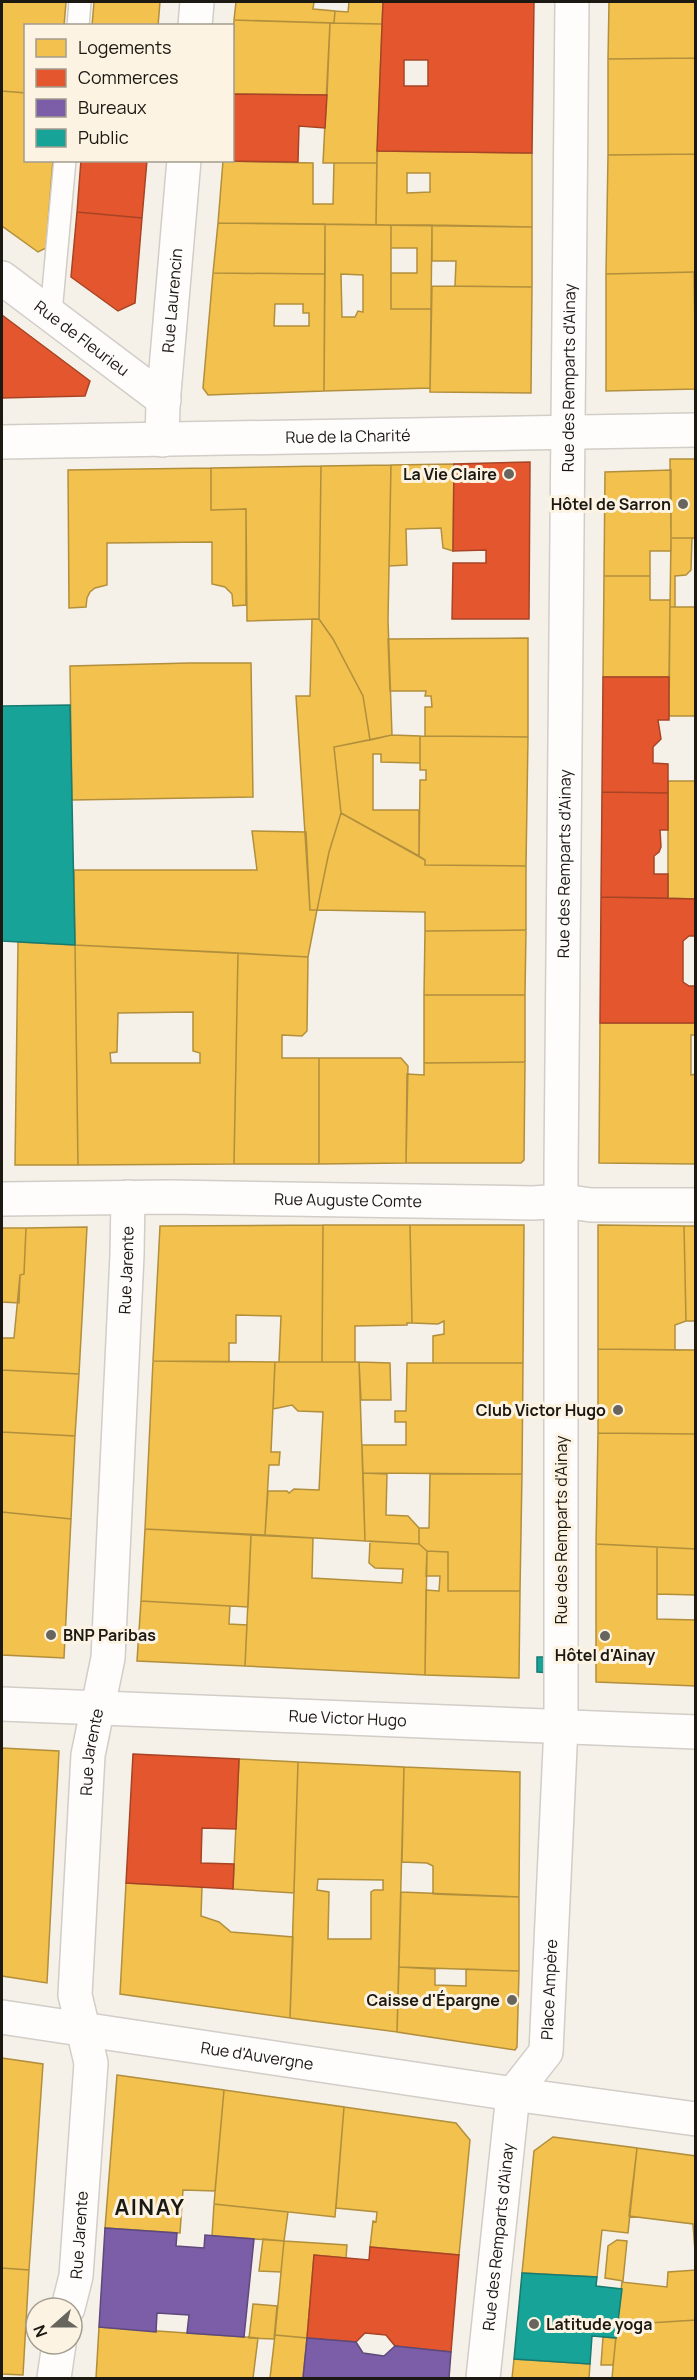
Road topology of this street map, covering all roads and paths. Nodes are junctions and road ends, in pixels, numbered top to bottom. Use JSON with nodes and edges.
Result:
{"nodes":[{"id":1,"x":80,"y":2,"type":"edge"},
{"id":2,"x":197,"y":2,"type":"edge"},
{"id":3,"x":572,"y":2,"type":"edge"},
{"id":4,"x":78,"y":24,"type":"edge"},
{"id":5,"x":195,"y":24,"type":"edge"},
{"id":6,"x":65,"y":162,"type":"edge"},
{"id":7,"x":184,"y":162,"type":"edge"},
{"id":8,"x":2,"y":278,"type":"edge"},
{"id":9,"x":51,"y":314,"type":"junction"},
{"id":10,"x":164,"y":400,"type":"junction"},
{"id":11,"x":696,"y":430,"type":"edge"},
{"id":12,"x":569,"y":434,"type":"junction"},
{"id":13,"x":162,"y":440,"type":"junction"},
{"id":14,"x":2,"y":442,"type":"edge"},
{"id":15,"x":128,"y":1197,"type":"junction"},
{"id":16,"x":2,"y":1199,"type":"edge"},
{"id":17,"x":563,"y":1202,"type":"junction"},
{"id":18,"x":696,"y":1205,"type":"edge"},
{"id":19,"x":2,"y":1704,"type":"edge"},
{"id":20,"x":99,"y":1709,"type":"junction"},
{"id":21,"x":561,"y":1726,"type":"junction"},
{"id":22,"x":696,"y":1732,"type":"edge"},
{"id":23,"x":2,"y":2017,"type":"edge"},
{"id":24,"x":83,"y":2029,"type":"junction"},
{"id":25,"x":513,"y":2094,"type":"junction"},
{"id":26,"x":696,"y":2119,"type":"edge"},
{"id":27,"x":71,"y":2296,"type":"edge"},
{"id":28,"x":56,"y":2356,"type":"edge"},
{"id":29,"x":54,"y":2379,"type":"edge"},
{"id":30,"x":483,"y":2379,"type":"edge"}],
"edges":[{"from":1,"to":4,"type":"lane"},
{"from":2,"to":5,"type":"street"},
{"from":3,"to":12,"type":"street","name":"Rue des Remparts d'Ainay"},
{"from":6,"to":9,"type":"lane"},
{"from":7,"to":10,"type":"street","name":"Rue Laurencin"},
{"from":8,"to":9,"type":"street","name":"Rue de Fleurieu"},
{"from":9,"to":10,"type":"street","name":"Rue de Fleurieu"},
{"from":10,"to":13,"type":"street","name":"Rue Laurencin"},
{"from":11,"to":12,"type":"street","name":"Rue de la Charité"},
{"from":12,"to":13,"type":"street","name":"Rue de la Charité"},
{"from":12,"to":17,"type":"street","name":"Rue des Remparts d'Ainay"},
{"from":13,"to":14,"type":"street","name":"Rue de la Charité"},
{"from":15,"to":16,"type":"street","name":"Rue Auguste Comte"},
{"from":15,"to":17,"type":"street","name":"Rue Auguste Comte"},
{"from":15,"to":20,"type":"street","name":"Rue Jarente"},
{"from":17,"to":18,"type":"street","name":"Rue Auguste Comte"},
{"from":17,"to":21,"type":"street","name":"Rue des Remparts d'Ainay"},
{"from":19,"to":20,"type":"street","name":"Rue Victor Hugo"},
{"from":20,"to":21,"type":"street","name":"Rue Victor Hugo"},
{"from":20,"to":24,"type":"street","name":"Rue Jarente"},
{"from":21,"to":22,"type":"street","name":"Rue Victor Hugo"},
{"from":21,"to":25,"type":"street","name":"Place Ampère"},
{"from":23,"to":24,"type":"street","name":"Rue d'Auvergne"},
{"from":24,"to":25,"type":"street","name":"Rue d'Auvergne"},
{"from":24,"to":27,"type":"street","name":"Rue Jarente"},
{"from":25,"to":26,"type":"street"},
{"from":25,"to":30,"type":"street","name":"Rue des Remparts d'Ainay"},
{"from":28,"to":29,"type":"street"}]}
